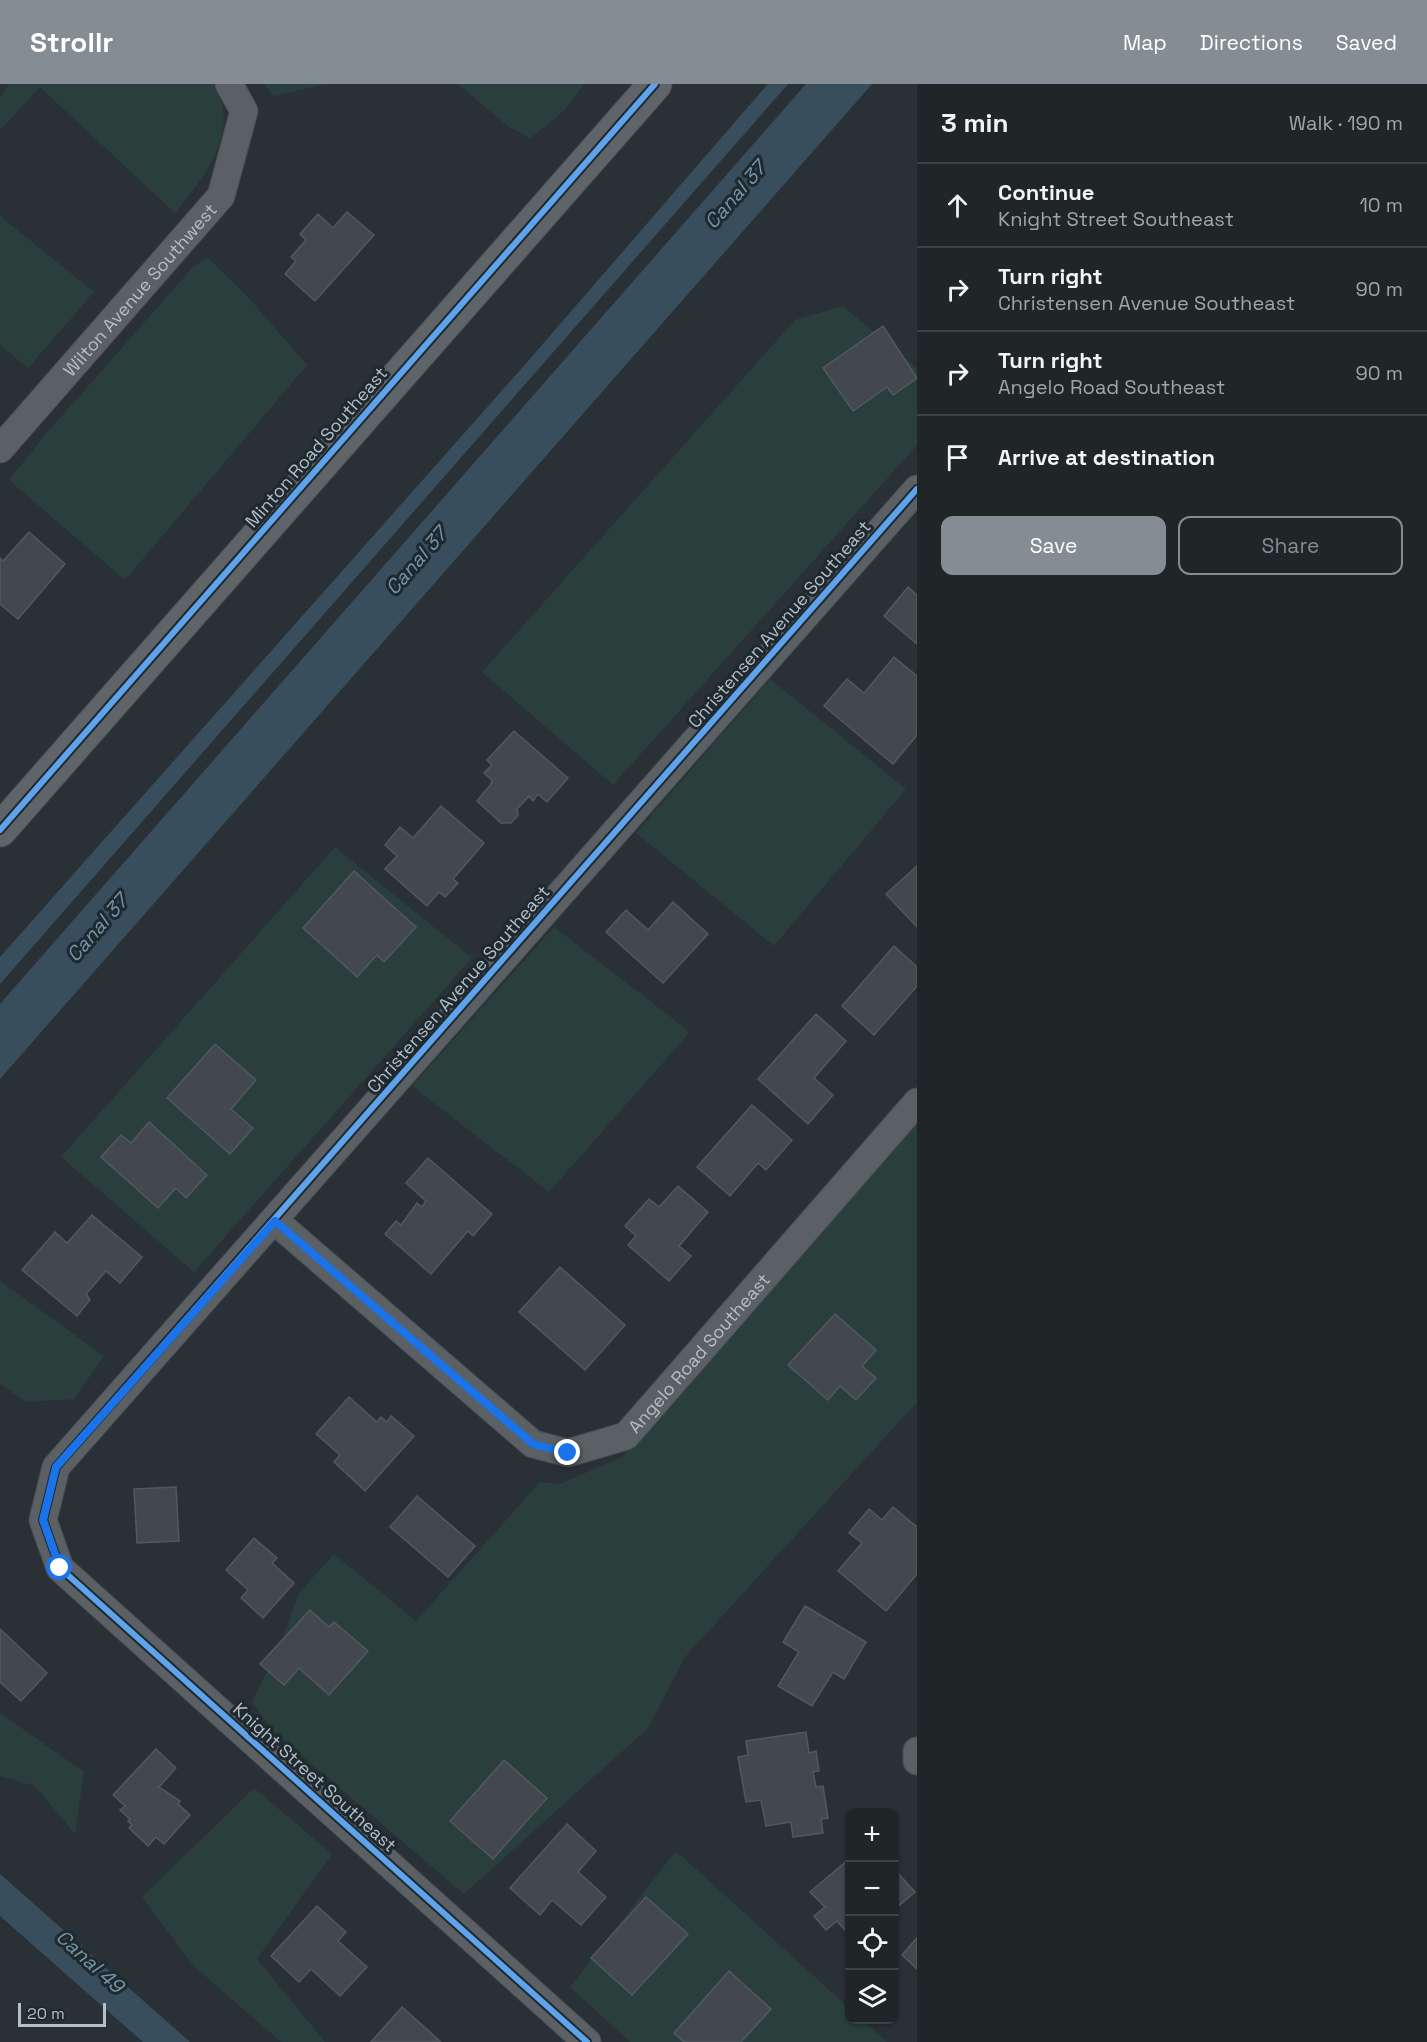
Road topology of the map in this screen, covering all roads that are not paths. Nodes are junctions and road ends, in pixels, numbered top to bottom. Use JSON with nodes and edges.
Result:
{"nodes":[{"id":1,"x":229,"y":84,"type":"edge"},
{"id":2,"x":655,"y":84,"type":"edge"},
{"id":3,"x":0,"y":449,"type":"edge"},
{"id":4,"x":917,"y":489,"type":"edge"},
{"id":5,"x":0,"y":830,"type":"edge"},
{"id":6,"x":917,"y":1102,"type":"edge"},
{"id":7,"x":275,"y":1221,"type":"junction"},
{"id":8,"x":43,"y":1520,"type":"joint"},
{"id":9,"x":917,"y":1751,"type":"edge"},
{"id":10,"x":917,"y":1761,"type":"edge"},
{"id":11,"x":587,"y":2042,"type":"edge"}],
"edges":[{"from":1,"to":3,"type":"street","name":"Wilton Avenue Southwest"},
{"from":2,"to":5,"type":"street","name":"Minton Road Southeast"},
{"from":4,"to":7,"type":"street","name":"Christensen Avenue Southeast"},
{"from":6,"to":7,"type":"street","name":"Angelo Road Southeast"},
{"from":7,"to":8,"type":"street","name":"Christensen Avenue Southeast"},
{"from":8,"to":11,"type":"street","name":"Knight Street Southeast"},
{"from":9,"to":10,"type":"street"}]}
